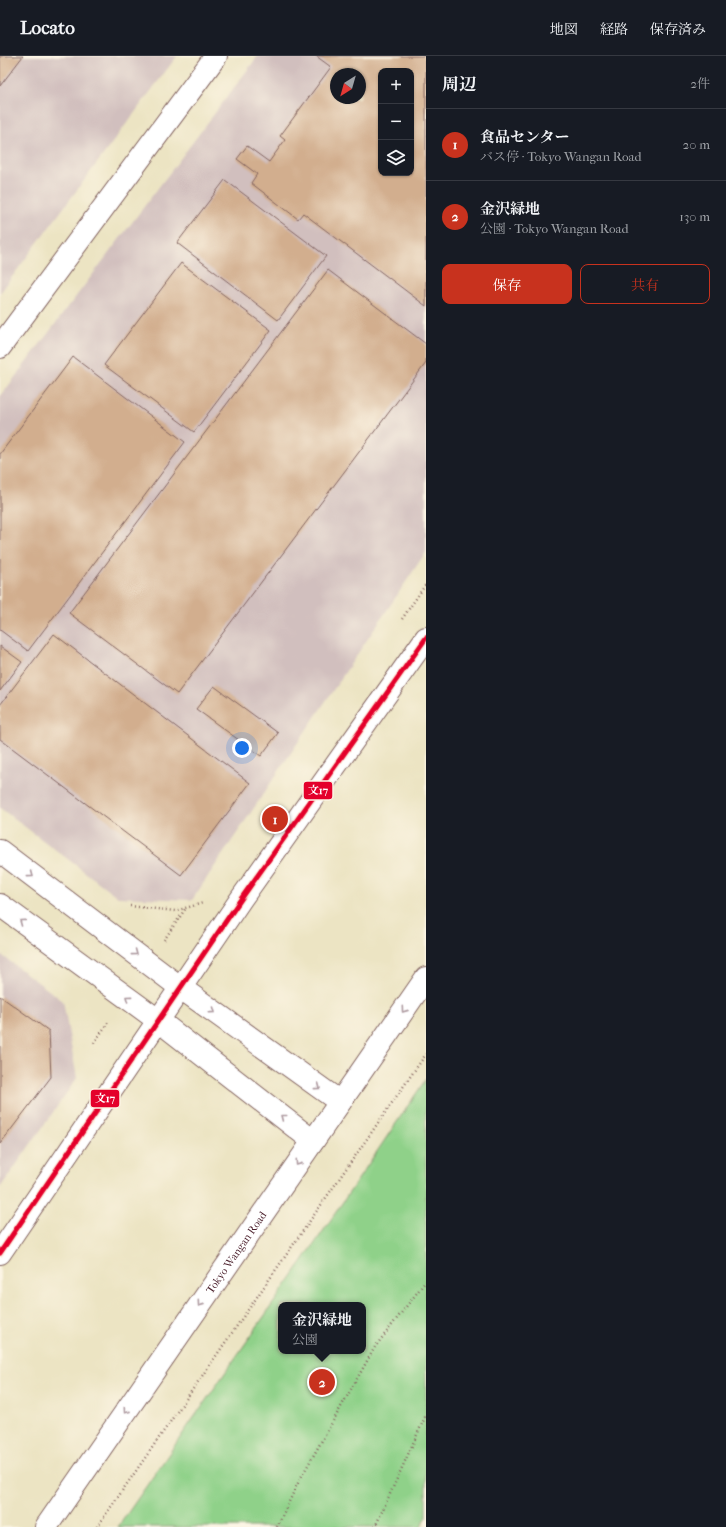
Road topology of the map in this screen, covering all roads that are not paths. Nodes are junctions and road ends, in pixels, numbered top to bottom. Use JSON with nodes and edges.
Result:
{"nodes":[{"id":1,"x":216,"y":56,"type":"edge"},
{"id":2,"x":0,"y":347,"type":"edge"},
{"id":3,"x":426,"y":638,"type":"edge"},
{"id":4,"x":0,"y":852,"type":"edge"},
{"id":5,"x":0,"y":905,"type":"edge"},
{"id":6,"x":426,"y":978,"type":"edge"},
{"id":7,"x":181,"y":988,"type":"junction"},
{"id":8,"x":159,"y":1021,"type":"junction"},
{"id":9,"x":340,"y":1102,"type":"junction"},
{"id":10,"x":313,"y":1141,"type":"junction"},
{"id":11,"x":0,"y":1253,"type":"edge"},
{"id":12,"x":46,"y":1527,"type":"edge"}],
"edges":[{"from":1,"to":2,"type":"main road"},
{"from":3,"to":7,"type":"main road"},
{"from":4,"to":7,"type":"main road","one_way":true},
{"from":8,"to":5,"type":"main road","one_way":true},
{"from":6,"to":9,"type":"main road","name":"Tokyo Wangan Road","one_way":true},
{"from":7,"to":8,"type":"main road"},
{"from":7,"to":9,"type":"main road","one_way":true},
{"from":10,"to":8,"type":"main road","one_way":true},
{"from":8,"to":11,"type":"main road"},
{"from":9,"to":10,"type":"main road","name":"Tokyo Wangan Road"},
{"from":10,"to":12,"type":"main road","name":"Tokyo Wangan Road","one_way":true}]}
